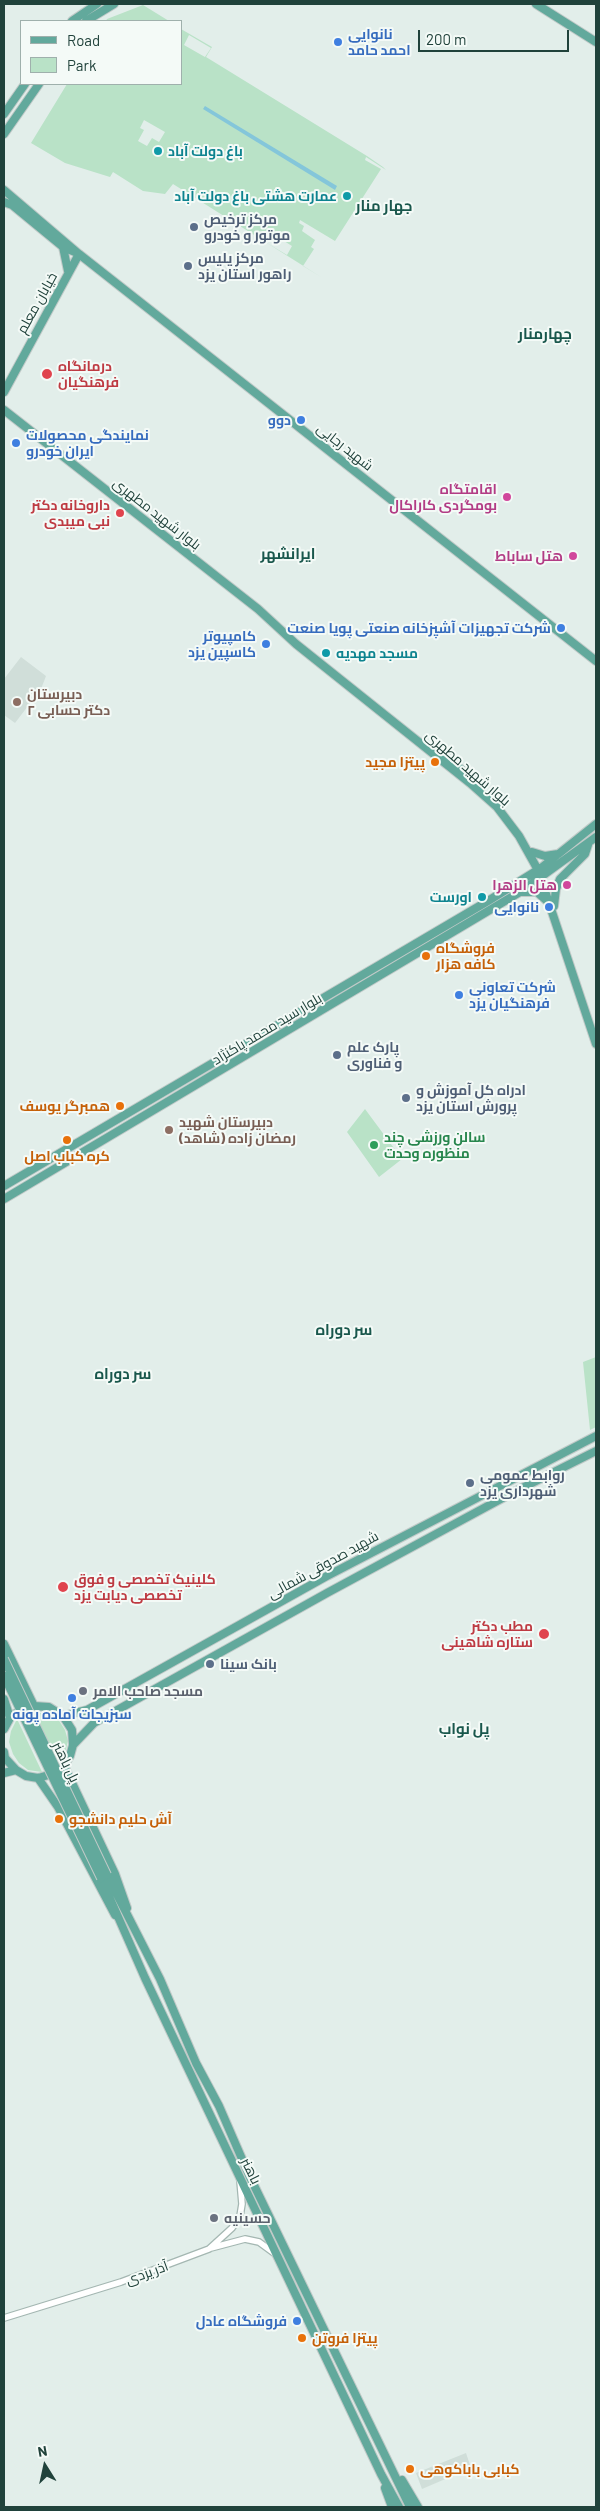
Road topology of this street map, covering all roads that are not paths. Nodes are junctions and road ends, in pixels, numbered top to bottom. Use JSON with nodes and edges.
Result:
{"nodes":[{"id":1,"x":97,"y":4,"type":"edge"},
{"id":2,"x":114,"y":4,"type":"edge"},
{"id":3,"x":536,"y":4,"type":"edge"},
{"id":4,"x":73,"y":20,"type":"edge"},
{"id":5,"x":88,"y":20,"type":"edge"},
{"id":6,"x":596,"y":42,"type":"edge"},
{"id":7,"x":24,"y":85,"type":"edge"},
{"id":8,"x":38,"y":85,"type":"edge"},
{"id":9,"x":4,"y":114,"type":"edge"},
{"id":10,"x":4,"y":134,"type":"edge"},
{"id":11,"x":4,"y":190,"type":"edge"},
{"id":12,"x":4,"y":202,"type":"edge"},
{"id":13,"x":8,"y":206,"type":"edge"},
{"id":14,"x":64,"y":247,"type":"junction"},
{"id":15,"x":79,"y":254,"type":"junction"},
{"id":16,"x":68,"y":272,"type":"junction"},
{"id":17,"x":14,"y":371,"type":"junction"},
{"id":18,"x":4,"y":377,"type":"edge"},
{"id":19,"x":4,"y":392,"type":"edge"},
{"id":20,"x":4,"y":410,"type":"edge"},
{"id":21,"x":596,"y":661,"type":"edge"},
{"id":22,"x":596,"y":824,"type":"edge"},
{"id":23,"x":596,"y":837,"type":"edge"},
{"id":24,"x":589,"y":843,"type":"junction"},
{"id":25,"x":562,"y":853,"type":"junction"},
{"id":26,"x":532,"y":854,"type":"junction"},
{"id":27,"x":539,"y":869,"type":"junction"},
{"id":28,"x":526,"y":878,"type":"junction"},
{"id":29,"x":543,"y":878,"type":"junction"},
{"id":30,"x":520,"y":892,"type":"junction"},
{"id":31,"x":552,"y":905,"type":"junction"},
{"id":32,"x":427,"y":937,"type":"junction"},
{"id":33,"x":433,"y":945,"type":"junction"},
{"id":34,"x":596,"y":1033,"type":"edge"},
{"id":35,"x":596,"y":1044,"type":"edge"},
{"id":36,"x":4,"y":1186,"type":"edge"},
{"id":37,"x":4,"y":1199,"type":"edge"},
{"id":38,"x":596,"y":1436,"type":"edge"},
{"id":39,"x":596,"y":1451,"type":"edge"},
{"id":40,"x":4,"y":1644,"type":"edge"},
{"id":41,"x":4,"y":1660,"type":"edge"},
{"id":42,"x":4,"y":1676,"type":"edge"},
{"id":43,"x":22,"y":1681,"type":"junction"},
{"id":44,"x":4,"y":1689,"type":"edge"},
{"id":45,"x":4,"y":1700,"type":"edge"},
{"id":46,"x":34,"y":1706,"type":"junction"},
{"id":47,"x":87,"y":1710,"type":"junction"},
{"id":48,"x":63,"y":1716,"type":"junction"},
{"id":49,"x":10,"y":1718,"type":"junction"},
{"id":50,"x":94,"y":1723,"type":"junction"},
{"id":51,"x":4,"y":1729,"type":"edge"},
{"id":52,"x":74,"y":1745,"type":"junction"},
{"id":53,"x":4,"y":1752,"type":"edge"},
{"id":54,"x":64,"y":1766,"type":"junction"},
{"id":55,"x":16,"y":1770,"type":"junction"},
{"id":56,"x":4,"y":1773,"type":"edge"},
{"id":57,"x":38,"y":1778,"type":"junction"},
{"id":58,"x":71,"y":1784,"type":"junction"},
{"id":59,"x":49,"y":1794,"type":"junction"},
{"id":60,"x":104,"y":1876,"type":"junction"},
{"id":61,"x":128,"y":1926,"type":"junction"},
{"id":62,"x":240,"y":2177,"type":"junction"},
{"id":63,"x":209,"y":2249,"type":"junction"},
{"id":64,"x":280,"y":2258,"type":"junction"},
{"id":65,"x":4,"y":2318,"type":"edge"},
{"id":66,"x":390,"y":2464,"type":"junction"},
{"id":67,"x":381,"y":2474,"type":"junction"},
{"id":68,"x":392,"y":2507,"type":"edge"},
{"id":69,"x":399,"y":2507,"type":"edge"},
{"id":70,"x":410,"y":2507,"type":"edge"},
{"id":71,"x":418,"y":2507,"type":"edge"}],
"edges":[{"from":1,"to":4,"type":"main road"},
{"from":2,"to":5,"type":"main road"},
{"from":3,"to":6,"type":"main road"},
{"from":7,"to":9,"type":"main road"},
{"from":8,"to":10,"type":"main road"},
{"from":11,"to":15,"type":"main road","name":"شهید رجایی"},
{"from":12,"to":13,"type":"main road","name":"شهید رجایی"},
{"from":13,"to":14,"type":"main road","name":"شهید رجایی"},
{"from":14,"to":15,"type":"main road","name":"شهید رجایی"},
{"from":14,"to":16,"type":"main road"},
{"from":15,"to":16,"type":"main road","name":"خیابان معلم"},
{"from":15,"to":21,"type":"main road","name":"شهید رجایی"},
{"from":16,"to":17,"type":"main road","name":"خیابان معلم"},
{"from":17,"to":18,"type":"main road"},
{"from":17,"to":19,"type":"main road","name":"خیابان معلم"},
{"from":20,"to":26,"type":"main road","name":"بلوار شهید مطهری"},
{"from":22,"to":25,"type":"main road","name":"بلوار سید محمد پاکنژاد"},
{"from":23,"to":24,"type":"main road"},
{"from":24,"to":29,"type":"main road","name":"بلوار سید محمد پاکنژاد"},
{"from":24,"to":31,"type":"main road"},
{"from":25,"to":26,"type":"main road"},
{"from":25,"to":27,"type":"main road","name":"بلوار سید محمد پاکنژاد"},
{"from":26,"to":27,"type":"main road","name":"بلوار شهید مطهری"},
{"from":26,"to":28,"type":"main road"},
{"from":27,"to":28,"type":"main road","name":"بلوار سید محمد پاکنژاد"},
{"from":27,"to":29,"type":"main road","name":"بلوار شهید مطهری"},
{"from":28,"to":32,"type":"main road","name":"بلوار سید محمد پاکنژاد"},
{"from":29,"to":30,"type":"main road","name":"بلوار سید محمد پاکنژاد"},
{"from":29,"to":31,"type":"main road","name":"بلوار شهید مطهری"},
{"from":30,"to":31,"type":"main road"},
{"from":30,"to":33,"type":"main road","name":"بلوار سید محمد پاکنژاد"},
{"from":31,"to":34,"type":"main road","name":"بلوار شهید مطهری"},
{"from":31,"to":35,"type":"main road","name":"بلوار شهید مطهری"},
{"from":32,"to":33,"type":"main road"},
{"from":32,"to":36,"type":"main road","name":"بلوار سید محمد پاکنژاد"},
{"from":33,"to":37,"type":"main road","name":"بلوار سید محمد پاکنژاد"},
{"from":38,"to":47,"type":"main road","name":"شهید صدوقی شمالی"},
{"from":39,"to":50,"type":"main road","name":"شهید صدوقی شمالی"},
{"from":40,"to":43,"type":"main road"},
{"from":41,"to":60,"type":"main road","name":"پل باهنر","bridge":true},
{"from":42,"to":60,"type":"main road","name":"پل باهنر","bridge":true},
{"from":43,"to":44,"type":"main road"},
{"from":43,"to":46,"type":"main road"},
{"from":45,"to":49,"type":"main road"},
{"from":46,"to":48,"type":"main road"},
{"from":46,"to":49,"type":"main road"},
{"from":47,"to":48,"type":"main road","name":"شهید صدوقی شمالی"},
{"from":47,"to":50,"type":"main road"},
{"from":48,"to":52,"type":"main road"},
{"from":49,"to":51,"type":"main road"},
{"from":50,"to":52,"type":"main road","name":"شهید صدوقی شمالی"},
{"from":52,"to":54,"type":"main road","name":"شهید صدوقی شمالی"},
{"from":53,"to":55,"type":"main road"},
{"from":54,"to":57,"type":"main road"},
{"from":54,"to":58,"type":"main road"},
{"from":55,"to":56,"type":"main road"},
{"from":55,"to":57,"type":"main road"},
{"from":57,"to":59,"type":"main road"},
{"from":58,"to":59,"type":"main road"},
{"from":58,"to":61,"type":"main road"},
{"from":59,"to":61,"type":"main road"},
{"from":60,"to":61,"type":"main road","name":"باهنر"},
{"from":61,"to":62,"type":"main road","name":"باهنر"},
{"from":61,"to":66,"type":"main road","name":"باهنر"},
{"from":62,"to":63,"type":"street","name":"آذر یزدی"},
{"from":62,"to":64,"type":"main road","name":"باهنر"},
{"from":63,"to":64,"type":"street"},
{"from":63,"to":65,"type":"street","name":"آذر یزدی"},
{"from":64,"to":67,"type":"main road","name":"باهنر"},
{"from":66,"to":70,"type":"main road"},
{"from":66,"to":71,"type":"main road"},
{"from":67,"to":68,"type":"main road"},
{"from":67,"to":69,"type":"main road"}]}
